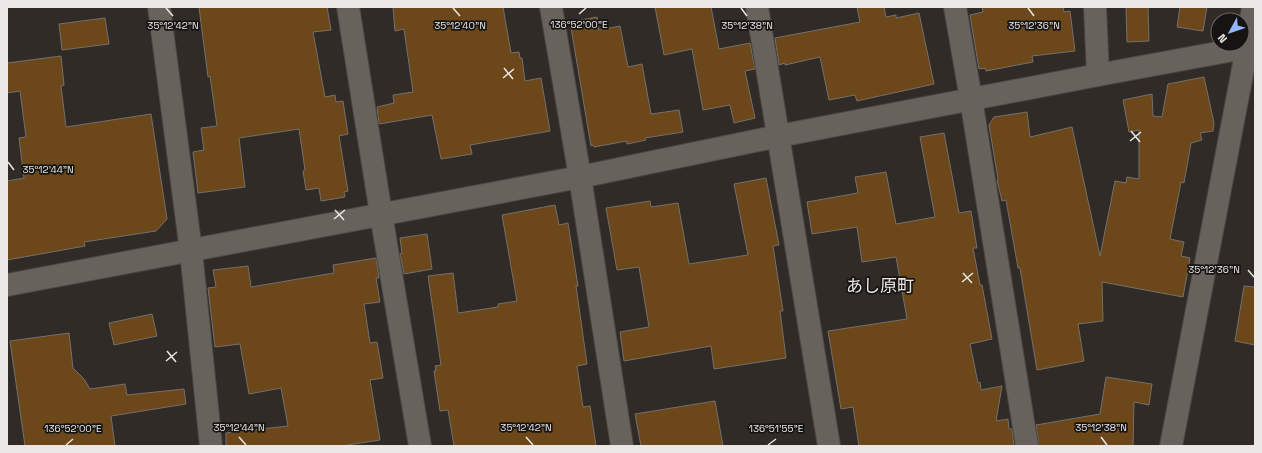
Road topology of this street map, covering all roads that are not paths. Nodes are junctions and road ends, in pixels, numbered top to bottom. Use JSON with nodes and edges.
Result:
{"nodes":[{"id":1,"x":159,"y":7,"type":"edge"},
{"id":2,"x":348,"y":7,"type":"edge"},
{"id":3,"x":551,"y":7,"type":"edge"},
{"id":4,"x":757,"y":7,"type":"edge"},
{"id":5,"x":955,"y":7,"type":"edge"},
{"id":6,"x":1095,"y":7,"type":"edge"},
{"id":7,"x":1253,"y":7,"type":"edge"},
{"id":8,"x":1251,"y":47,"type":"edge"},
{"id":9,"x":1098,"y":75,"type":"junction"},
{"id":10,"x":971,"y":99,"type":"junction"},
{"id":11,"x":779,"y":136,"type":"junction"},
{"id":12,"x":580,"y":177,"type":"junction"},
{"id":13,"x":381,"y":214,"type":"junction"},
{"id":14,"x":191,"y":251,"type":"junction"},
{"id":15,"x":7,"y":285,"type":"edge"},
{"id":16,"x":211,"y":446,"type":"edge"},
{"id":17,"x":420,"y":446,"type":"edge"},
{"id":18,"x":622,"y":446,"type":"edge"},
{"id":19,"x":829,"y":446,"type":"edge"},
{"id":20,"x":1027,"y":446,"type":"edge"},
{"id":21,"x":1171,"y":446,"type":"edge"}],
"edges":[{"from":1,"to":14,"type":"street"},
{"from":2,"to":13,"type":"street"},
{"from":3,"to":12,"type":"street"},
{"from":4,"to":11,"type":"street"},
{"from":5,"to":10,"type":"street"},
{"from":6,"to":9,"type":"street"},
{"from":7,"to":8,"type":"street"},
{"from":8,"to":9,"type":"street"},
{"from":8,"to":21,"type":"street"},
{"from":9,"to":10,"type":"street"},
{"from":10,"to":11,"type":"street"},
{"from":10,"to":20,"type":"street"},
{"from":11,"to":12,"type":"street"},
{"from":11,"to":19,"type":"street"},
{"from":12,"to":13,"type":"street"},
{"from":12,"to":18,"type":"street"},
{"from":13,"to":14,"type":"street"},
{"from":13,"to":17,"type":"street"},
{"from":14,"to":15,"type":"street"},
{"from":14,"to":16,"type":"street"}]}
